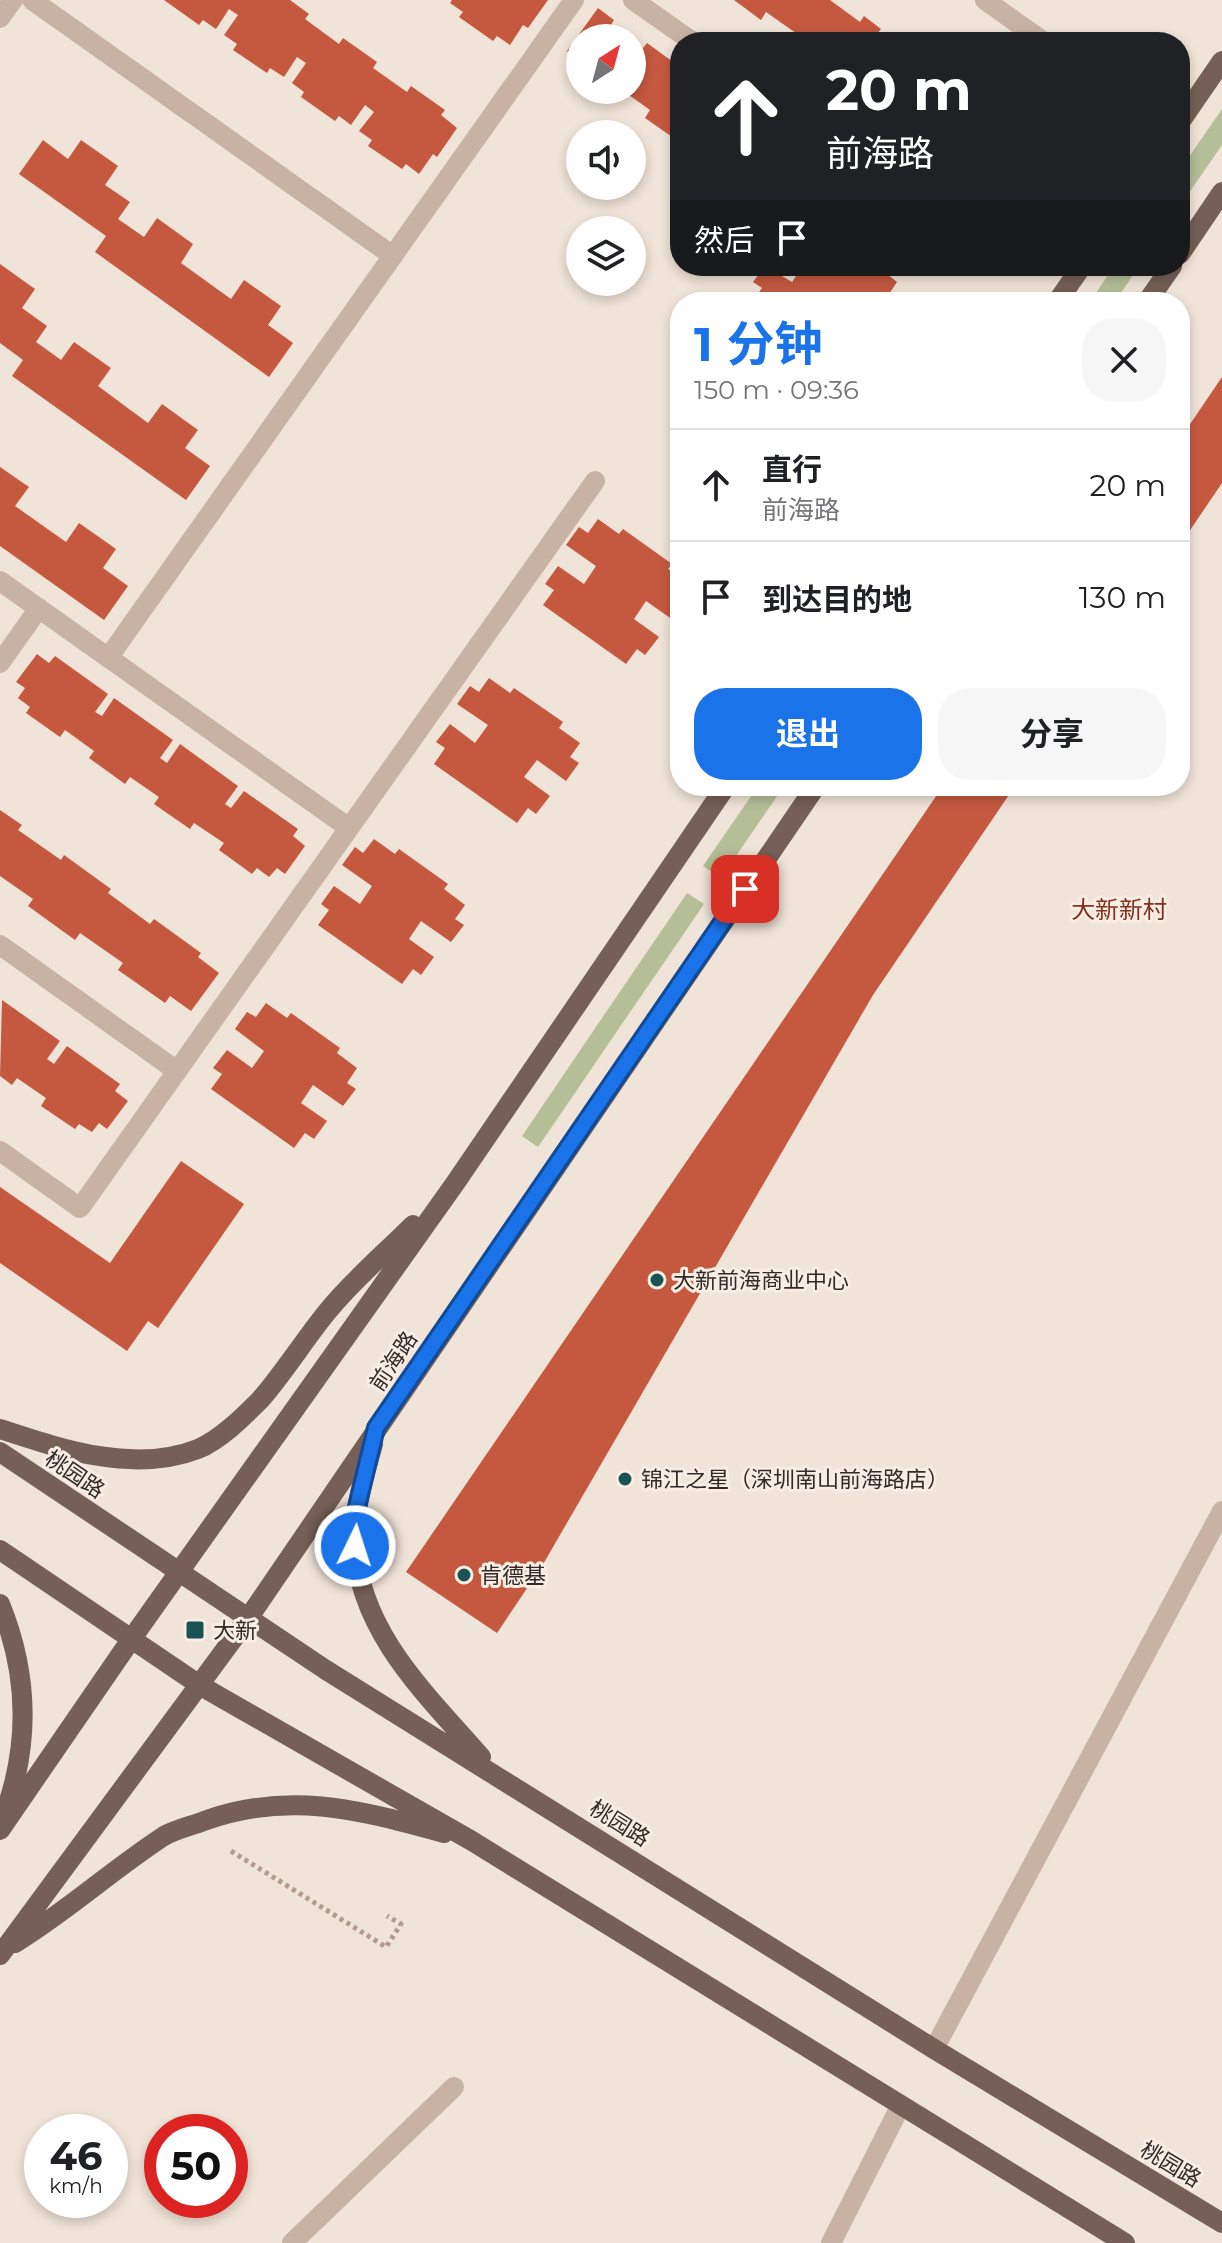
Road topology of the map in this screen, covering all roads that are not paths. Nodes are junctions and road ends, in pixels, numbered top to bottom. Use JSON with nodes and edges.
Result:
{"nodes":[{"id":1,"x":13,"y":0,"type":"edge"},
{"id":2,"x":32,"y":0,"type":"edge"},
{"id":3,"x":574,"y":0,"type":"edge"},
{"id":4,"x":633,"y":0,"type":"edge"},
{"id":5,"x":985,"y":0,"type":"edge"},
{"id":6,"x":0,"y":18,"type":"edge"},
{"id":7,"x":679,"y":32,"type":"edge"},
{"id":8,"x":1030,"y":32,"type":"edge"},
{"id":9,"x":1222,"y":61,"type":"edge"},
{"id":10,"x":1190,"y":107,"type":"edge"},
{"id":11,"x":1222,"y":192,"type":"edge"},
{"id":12,"x":1190,"y":239,"type":"edge"},
{"id":13,"x":393,"y":256,"type":"junction"},
{"id":14,"x":595,"y":481,"type":"dead end"},
{"id":15,"x":0,"y":581,"type":"edge"},
{"id":16,"x":39,"y":608,"type":"junction"},
{"id":17,"x":108,"y":658,"type":"junction"},
{"id":18,"x":0,"y":663,"type":"edge"},
{"id":19,"x":719,"y":796,"type":"edge"},
{"id":20,"x":809,"y":796,"type":"edge"},
{"id":21,"x":349,"y":828,"type":"junction"},
{"id":22,"x":0,"y":945,"type":"edge"},
{"id":23,"x":177,"y":1071,"type":"junction"},
{"id":24,"x":0,"y":1151,"type":"edge"},
{"id":25,"x":456,"y":1182,"type":"junction"},
{"id":26,"x":376,"y":1428,"type":"junction"},
{"id":27,"x":0,"y":1429,"type":"edge"},
{"id":28,"x":0,"y":1452,"type":"edge"},
{"id":29,"x":1222,"y":1511,"type":"edge"},
{"id":30,"x":0,"y":1550,"type":"edge"},
{"id":31,"x":178,"y":1574,"type":"junction"},
{"id":32,"x":0,"y":1604,"type":"edge"},
{"id":33,"x":247,"y":1620,"type":"junction"},
{"id":34,"x":130,"y":1641,"type":"junction"},
{"id":35,"x":201,"y":1686,"type":"junction"},
{"id":36,"x":494,"y":1773,"type":"junction"},
{"id":37,"x":0,"y":1829,"type":"edge"},
{"id":38,"x":472,"y":1841,"type":"junction"},
{"id":39,"x":2,"y":1952,"type":"edge"},
{"id":40,"x":934,"y":2049,"type":"junction"},
{"id":41,"x":454,"y":2087,"type":"dead end"},
{"id":42,"x":901,"y":2105,"type":"junction"},
{"id":43,"x":1222,"y":2223,"type":"edge"},
{"id":44,"x":292,"y":2243,"type":"edge"},
{"id":45,"x":831,"y":2243,"type":"edge"},
{"id":46,"x":1125,"y":2243,"type":"edge"}],
"edges":[{"from":1,"to":6,"type":"street"},
{"from":2,"to":13,"type":"street"},
{"from":3,"to":13,"type":"street"},
{"from":4,"to":7,"type":"street"},
{"from":5,"to":8,"type":"street"},
{"from":9,"to":10,"type":"main road"},
{"from":11,"to":12,"type":"main road"},
{"from":13,"to":17,"type":"street"},
{"from":14,"to":21,"type":"street"},
{"from":15,"to":16,"type":"street"},
{"from":16,"to":17,"type":"street"},
{"from":16,"to":18,"type":"street"},
{"from":17,"to":21,"type":"street"},
{"from":19,"to":25,"type":"main road"},
{"from":20,"to":26,"type":"main road","name":"前海路"},
{"from":21,"to":23,"type":"street"},
{"from":22,"to":23,"type":"street"},
{"from":23,"to":24,"type":"street"},
{"from":25,"to":27,"type":"main road"},
{"from":25,"to":31,"type":"main road"},
{"from":26,"to":33,"type":"main road","name":"前海路"},
{"from":26,"to":36,"type":"main road"},
{"from":28,"to":31,"type":"main road","name":"桃园路"},
{"from":29,"to":40,"type":"street"},
{"from":30,"to":34,"type":"main road"},
{"from":31,"to":33,"type":"main road","name":"桃园路"},
{"from":31,"to":34,"type":"main road"},
{"from":32,"to":37,"type":"main road"},
{"from":33,"to":35,"type":"main road","name":"前海路"},
{"from":33,"to":36,"type":"main road","name":"桃园路"},
{"from":34,"to":35,"type":"main road"},
{"from":34,"to":37,"type":"main road"},
{"from":35,"to":38,"type":"main road"},
{"from":35,"to":39,"type":"main road","name":"前海路"},
{"from":36,"to":40,"type":"main road","name":"桃园路"},
{"from":38,"to":39,"type":"main road"},
{"from":38,"to":42,"type":"main road"},
{"from":40,"to":43,"type":"main road","name":"桃园路"},
{"from":41,"to":44,"type":"street"},
{"from":42,"to":45,"type":"street"},
{"from":42,"to":46,"type":"main road"}]}
